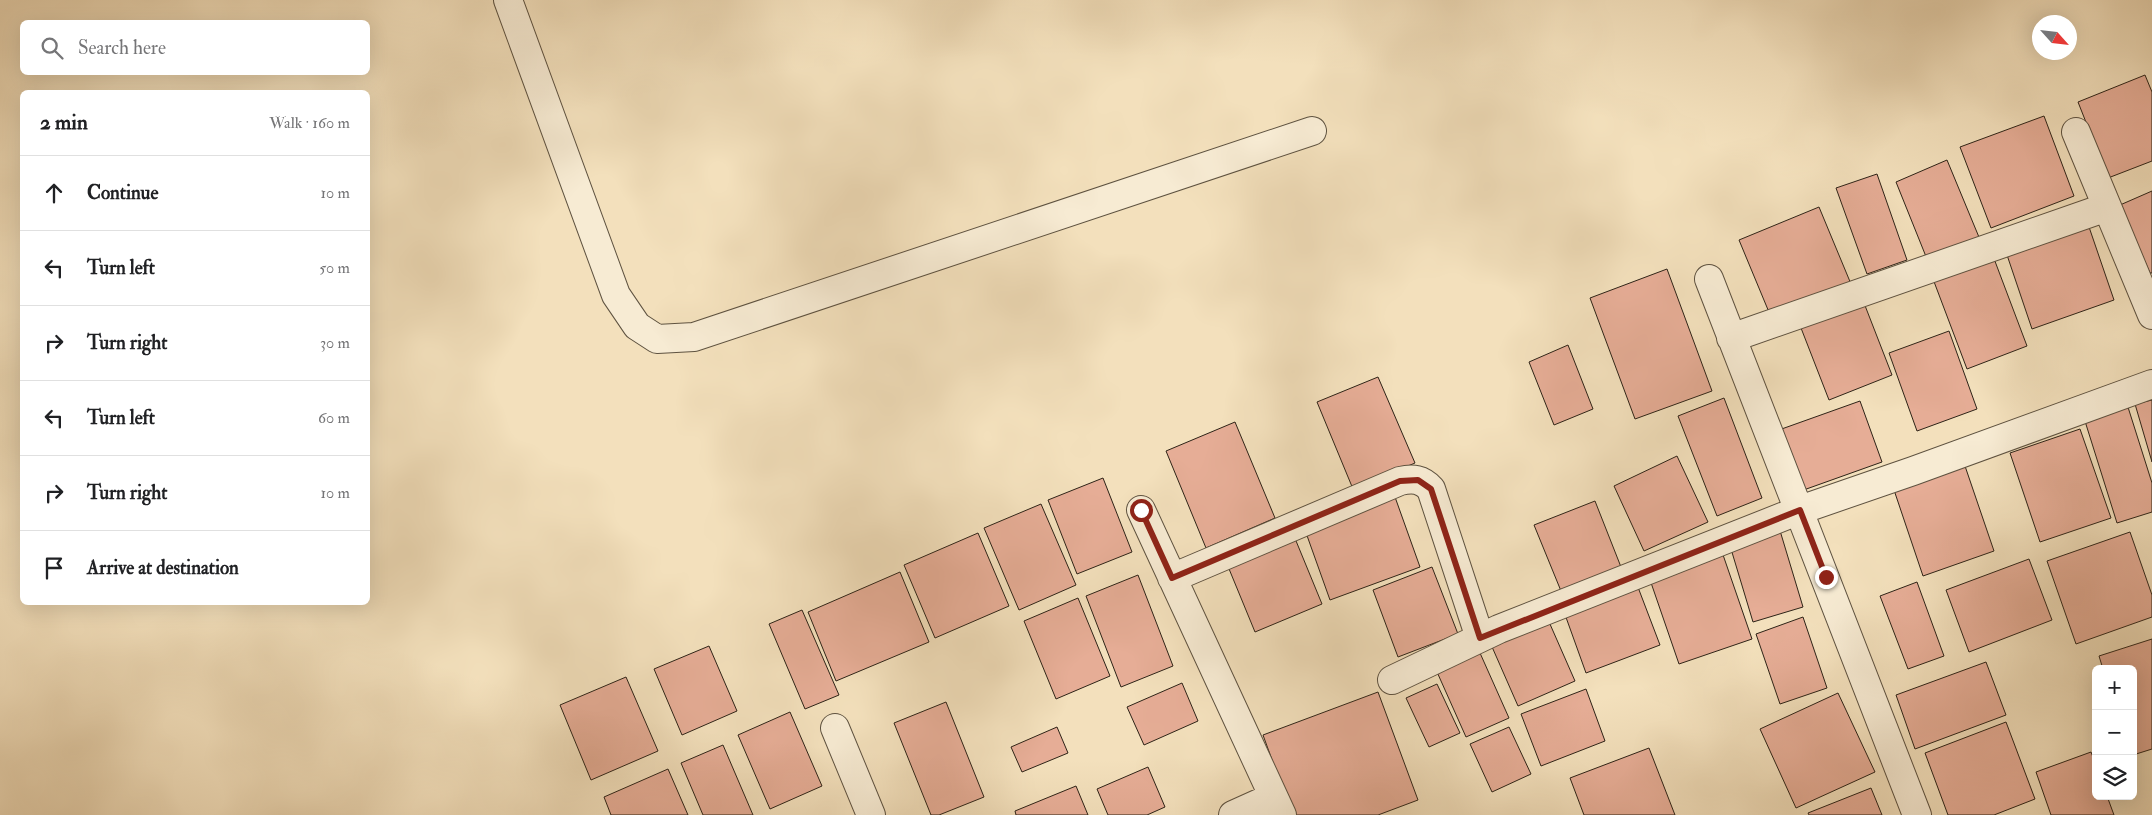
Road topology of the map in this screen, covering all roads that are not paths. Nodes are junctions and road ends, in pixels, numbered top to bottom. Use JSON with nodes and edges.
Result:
{"nodes":[{"id":1,"x":508,"y":0,"type":"edge"},
{"id":2,"x":1312,"y":131,"type":"dead end"},
{"id":3,"x":2076,"y":132,"type":"dead end"},
{"id":4,"x":2107,"y":207,"type":"junction"},
{"id":5,"x":1709,"y":279,"type":"dead end"},
{"id":6,"x":2152,"y":315,"type":"edge"},
{"id":7,"x":1731,"y":338,"type":"junction"},
{"id":8,"x":2152,"y":384,"type":"edge"},
{"id":9,"x":1141,"y":510,"type":"dead end"},
{"id":10,"x":1800,"y":510,"type":"junction"},
{"id":11,"x":1172,"y":578,"type":"junction"},
{"id":12,"x":1480,"y":638,"type":"junction"},
{"id":13,"x":1392,"y":680,"type":"dead end"},
{"id":14,"x":835,"y":728,"type":"dead end"},
{"id":15,"x":1277,"y":806,"type":"edge"},
{"id":16,"x":871,"y":815,"type":"edge"},
{"id":17,"x":1233,"y":815,"type":"edge"},
{"id":18,"x":1917,"y":815,"type":"edge"}],
"edges":[{"from":1,"to":2,"type":"street"},
{"from":3,"to":4,"type":"street"},
{"from":4,"to":6,"type":"street"},
{"from":4,"to":7,"type":"street"},
{"from":5,"to":7,"type":"street"},
{"from":7,"to":10,"type":"street"},
{"from":8,"to":10,"type":"street"},
{"from":9,"to":11,"type":"street"},
{"from":10,"to":12,"type":"street"},
{"from":10,"to":18,"type":"street"},
{"from":11,"to":12,"type":"street"},
{"from":11,"to":15,"type":"street"},
{"from":12,"to":13,"type":"street"},
{"from":14,"to":16,"type":"street"},
{"from":15,"to":17,"type":"street"}]}
